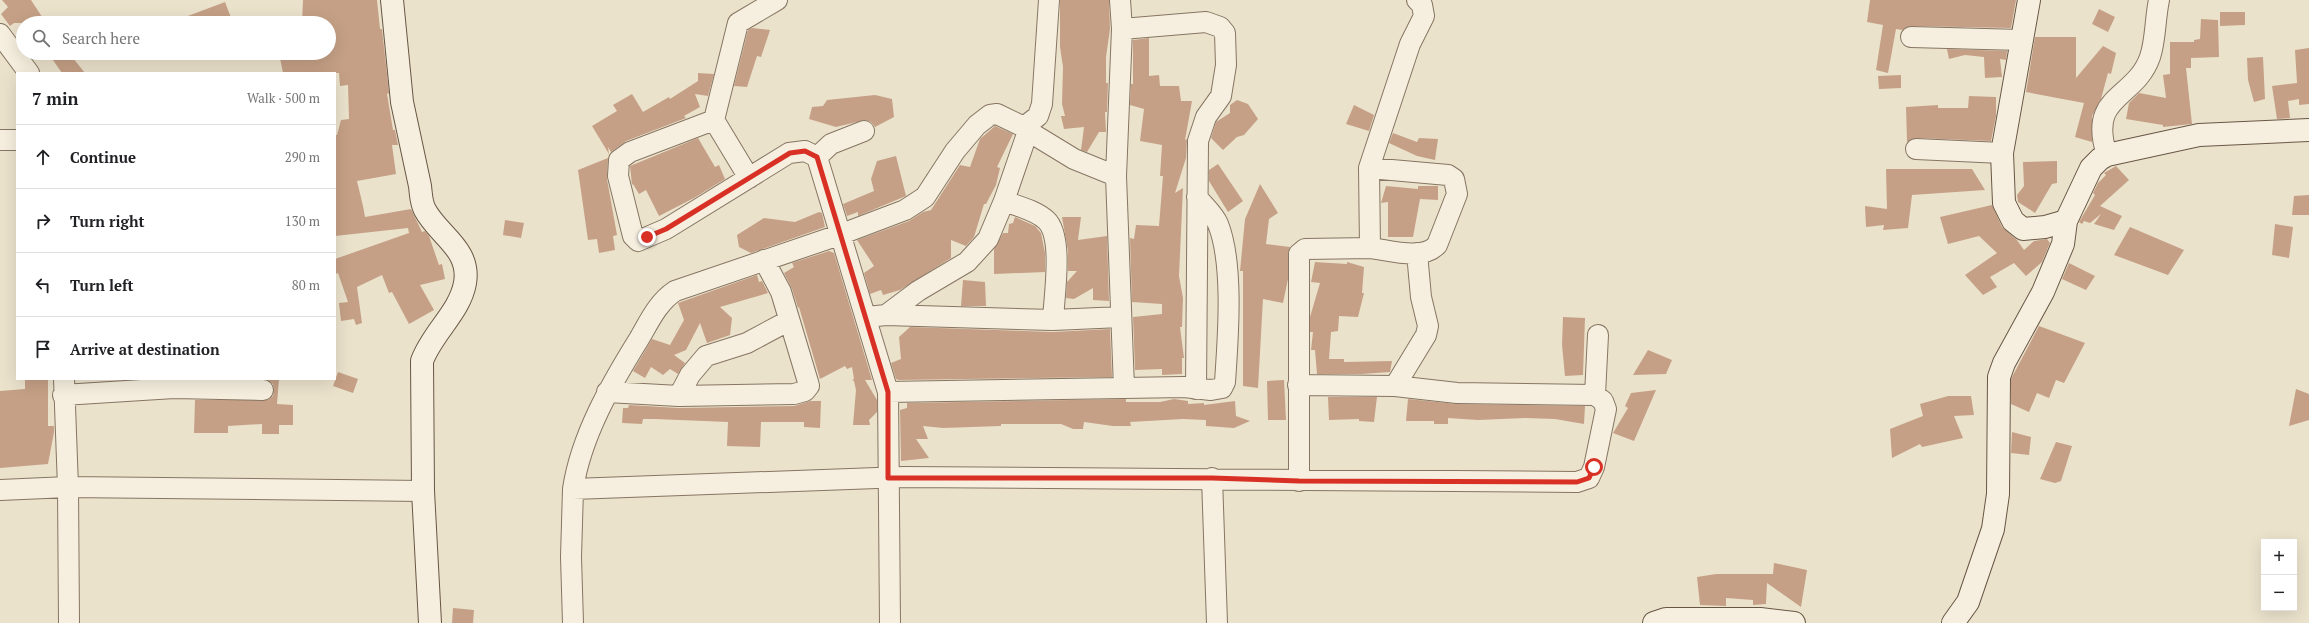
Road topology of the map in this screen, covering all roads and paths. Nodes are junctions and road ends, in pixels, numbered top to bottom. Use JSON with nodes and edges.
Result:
{"nodes":[{"id":1,"x":392,"y":0,"type":"edge"},
{"id":2,"x":778,"y":0,"type":"edge"},
{"id":3,"x":1049,"y":0,"type":"edge"},
{"id":4,"x":1120,"y":0,"type":"edge"},
{"id":5,"x":1416,"y":0,"type":"edge"},
{"id":6,"x":2029,"y":0,"type":"edge"},
{"id":7,"x":2159,"y":0,"type":"edge"},
{"id":8,"x":1122,"y":29,"type":"junction"},
{"id":9,"x":0,"y":34,"type":"edge"},
{"id":10,"x":1911,"y":37,"type":"dead end"},
{"id":11,"x":2021,"y":40,"type":"junction"},
{"id":12,"x":16,"y":56,"type":"edge"},
{"id":13,"x":19,"y":60,"type":"edge"},
{"id":14,"x":28,"y":72,"type":"edge"},
{"id":15,"x":714,"y":120,"type":"junction"},
{"id":16,"x":1026,"y":129,"type":"junction"},
{"id":17,"x":2309,"y":130,"type":"edge"},
{"id":18,"x":864,"y":131,"type":"dead end"},
{"id":19,"x":0,"y":140,"type":"edge"},
{"id":20,"x":16,"y":140,"type":"edge"},
{"id":21,"x":1916,"y":149,"type":"dead end"},
{"id":22,"x":2002,"y":153,"type":"junction"},
{"id":23,"x":2108,"y":156,"type":"junction"},
{"id":24,"x":817,"y":157,"type":"junction"},
{"id":25,"x":1369,"y":168,"type":"junction"},
{"id":26,"x":1116,"y":176,"type":"junction"},
{"id":27,"x":749,"y":178,"type":"junction"},
{"id":28,"x":1197,"y":197,"type":"junction"},
{"id":29,"x":1004,"y":201,"type":"junction"},
{"id":30,"x":2066,"y":221,"type":"junction"},
{"id":31,"x":839,"y":235,"type":"junction"},
{"id":32,"x":1370,"y":248,"type":"junction"},
{"id":33,"x":1417,"y":253,"type":"junction"},
{"id":34,"x":764,"y":260,"type":"junction"},
{"id":35,"x":876,"y":316,"type":"junction"},
{"id":36,"x":1121,"y":317,"type":"junction"},
{"id":37,"x":1053,"y":320,"type":"junction"},
{"id":38,"x":788,"y":321,"type":"junction"},
{"id":39,"x":1598,"y":334,"type":"dead end"},
{"id":40,"x":174,"y":384,"type":"edge"},
{"id":41,"x":1298,"y":385,"type":"junction"},
{"id":42,"x":1395,"y":386,"type":"junction"},
{"id":43,"x":64,"y":387,"type":"edge"},
{"id":44,"x":1124,"y":388,"type":"junction"},
{"id":45,"x":1196,"y":389,"type":"junction"},
{"id":46,"x":263,"y":390,"type":"dead end"},
{"id":47,"x":607,"y":392,"type":"junction"},
{"id":48,"x":888,"y":392,"type":"junction"},
{"id":49,"x":1595,"y":395,"type":"junction"},
{"id":50,"x":679,"y":396,"type":"junction"},
{"id":51,"x":888,"y":478,"type":"junction"},
{"id":52,"x":1212,"y":478,"type":"junction"},
{"id":53,"x":1299,"y":481,"type":"junction"},
{"id":54,"x":68,"y":487,"type":"junction"},
{"id":55,"x":573,"y":489,"type":"junction"},
{"id":56,"x":0,"y":490,"type":"edge"},
{"id":57,"x":423,"y":491,"type":"junction"},
{"id":58,"x":69,"y":623,"type":"edge"},
{"id":59,"x":430,"y":623,"type":"edge"},
{"id":60,"x":573,"y":623,"type":"edge"},
{"id":61,"x":890,"y":623,"type":"edge"},
{"id":62,"x":1217,"y":623,"type":"edge"},
{"id":63,"x":1654,"y":623,"type":"edge"},
{"id":64,"x":1794,"y":623,"type":"edge"},
{"id":65,"x":1953,"y":623,"type":"edge"}],
"edges":[{"from":1,"to":57,"type":"street"},
{"from":2,"to":15,"type":"street"},
{"from":3,"to":16,"type":"street"},
{"from":4,"to":8,"type":"street"},
{"from":5,"to":25,"type":"street"},
{"from":6,"to":11,"type":"street"},
{"from":7,"to":23,"type":"street"},
{"from":8,"to":26,"type":"street"},
{"from":8,"to":28,"type":"street"},
{"from":9,"to":12,"type":"street"},
{"from":10,"to":11,"type":"street"},
{"from":11,"to":22,"type":"street"},
{"from":13,"to":14,"type":"street"},
{"from":15,"to":27,"type":"street"},
{"from":15,"to":27,"type":"street"},
{"from":16,"to":26,"type":"street"},
{"from":16,"to":29,"type":"street"},
{"from":16,"to":31,"type":"street"},
{"from":17,"to":23,"type":"street"},
{"from":18,"to":24,"type":"street"},
{"from":19,"to":20,"type":"street"},
{"from":21,"to":22,"type":"street"},
{"from":22,"to":30,"type":"street"},
{"from":23,"to":30,"type":"street"},
{"from":24,"to":27,"type":"street"},
{"from":24,"to":31,"type":"street"},
{"from":25,"to":32,"type":"street"},
{"from":25,"to":33,"type":"street"},
{"from":26,"to":36,"type":"street"},
{"from":28,"to":45,"type":"street"},
{"from":28,"to":45,"type":"street"},
{"from":29,"to":35,"type":"street"},
{"from":29,"to":37,"type":"street"},
{"from":30,"to":65,"type":"street"},
{"from":31,"to":34,"type":"street"},
{"from":31,"to":35,"type":"street"},
{"from":32,"to":33,"type":"street"},
{"from":32,"to":41,"type":"street"},
{"from":33,"to":42,"type":"street"},
{"from":34,"to":38,"type":"street"},
{"from":34,"to":47,"type":"street"},
{"from":35,"to":37,"type":"street"},
{"from":35,"to":48,"type":"street"},
{"from":36,"to":37,"type":"street"},
{"from":36,"to":44,"type":"street"},
{"from":38,"to":50,"type":"street"},
{"from":38,"to":50,"type":"street"},
{"from":39,"to":49,"type":"street"},
{"from":40,"to":43,"type":"street"},
{"from":40,"to":46,"type":"street"},
{"from":41,"to":42,"type":"street"},
{"from":41,"to":53,"type":"street"},
{"from":42,"to":49,"type":"street"},
{"from":43,"to":54,"type":"street"},
{"from":44,"to":45,"type":"street"},
{"from":44,"to":48,"type":"street"},
{"from":47,"to":50,"type":"street"},
{"from":47,"to":55,"type":"street"},
{"from":48,"to":51,"type":"street"},
{"from":49,"to":53,"type":"street"},
{"from":51,"to":52,"type":"street"},
{"from":51,"to":55,"type":"street"},
{"from":51,"to":61,"type":"street"},
{"from":52,"to":53,"type":"street"},
{"from":52,"to":62,"type":"street"},
{"from":54,"to":56,"type":"street"},
{"from":54,"to":57,"type":"street"},
{"from":54,"to":58,"type":"street"},
{"from":55,"to":60,"type":"street"},
{"from":57,"to":59,"type":"street"},
{"from":63,"to":64,"type":"street"}]}
